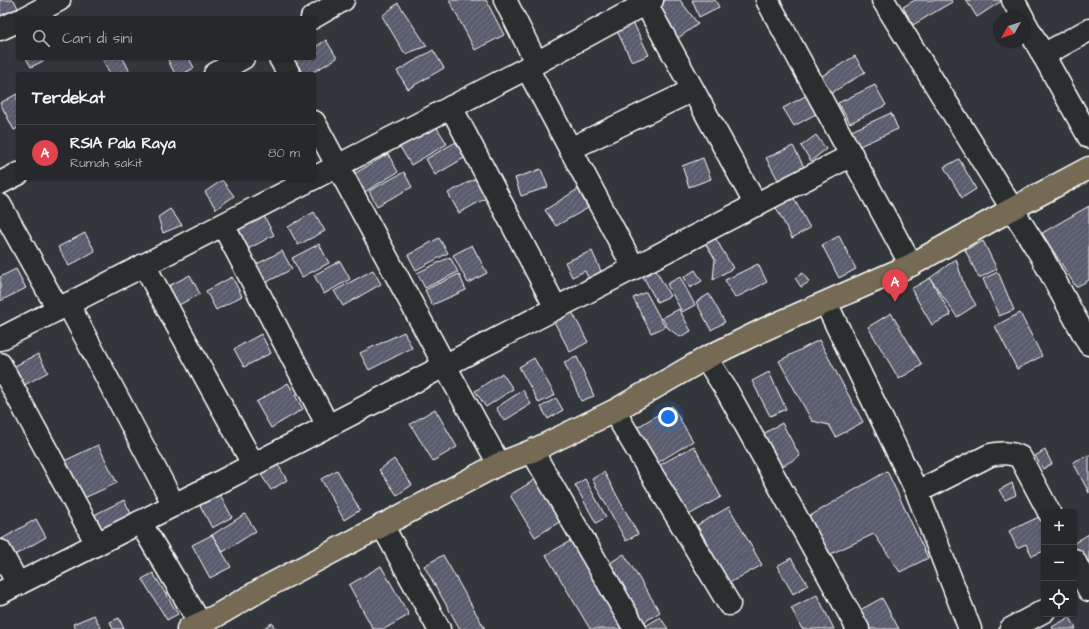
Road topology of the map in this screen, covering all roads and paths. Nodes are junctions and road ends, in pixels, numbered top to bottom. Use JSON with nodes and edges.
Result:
{"nodes":[{"id":1,"x":59,"y":0,"type":"edge"},
{"id":2,"x":343,"y":0,"type":"edge"},
{"id":3,"x":505,"y":0,"type":"edge"},
{"id":4,"x":766,"y":0,"type":"edge"},
{"id":5,"x":883,"y":0,"type":"edge"},
{"id":6,"x":1013,"y":0,"type":"edge"},
{"id":7,"x":649,"y":2,"type":"edge"},
{"id":8,"x":32,"y":10,"type":"edge"},
{"id":9,"x":1020,"y":12,"type":"edge"},
{"id":10,"x":315,"y":16,"type":"edge"},
{"id":11,"x":16,"y":22,"type":"edge"},
{"id":12,"x":0,"y":29,"type":"edge"},
{"id":13,"x":1029,"y":29,"type":"edge"},
{"id":14,"x":1089,"y":30,"type":"edge"},
{"id":15,"x":1043,"y":55,"type":"junction"},
{"id":16,"x":239,"y":60,"type":"edge"},
{"id":17,"x":281,"y":60,"type":"edge"},
{"id":18,"x":531,"y":65,"type":"junction"},
{"id":19,"x":218,"y":72,"type":"edge"},
{"id":20,"x":288,"y":72,"type":"edge"},
{"id":21,"x":693,"y":90,"type":"junction"},
{"id":22,"x":451,"y":107,"type":"junction"},
{"id":23,"x":316,"y":126,"type":"edge"},
{"id":24,"x":1089,"y":137,"type":"edge"},
{"id":25,"x":570,"y":149,"type":"junction"},
{"id":26,"x":852,"y":155,"type":"junction"},
{"id":27,"x":337,"y":166,"type":"junction"},
{"id":28,"x":1089,"y":168,"type":"edge"},
{"id":29,"x":316,"y":177,"type":"edge"},
{"id":30,"x":310,"y":180,"type":"edge"},
{"id":31,"x":756,"y":204,"type":"junction"},
{"id":32,"x":0,"y":205,"type":"edge"},
{"id":33,"x":1012,"y":209,"type":"junction"},
{"id":34,"x":223,"y":225,"type":"junction"},
{"id":35,"x":144,"y":265,"type":"junction"},
{"id":36,"x":911,"y":265,"type":"junction"},
{"id":37,"x":634,"y":268,"type":"junction"},
{"id":38,"x":826,"y":304,"type":"junction"},
{"id":39,"x":63,"y":307,"type":"junction"},
{"id":40,"x":556,"y":308,"type":"junction"},
{"id":41,"x":0,"y":339,"type":"edge"},
{"id":42,"x":1089,"y":344,"type":"edge"},
{"id":43,"x":706,"y":358,"type":"junction"},
{"id":44,"x":0,"y":364,"type":"edge"},
{"id":45,"x":445,"y":366,"type":"junction"},
{"id":46,"x":614,"y":411,"type":"junction"},
{"id":47,"x":328,"y":426,"type":"junction"},
{"id":48,"x":532,"y":451,"type":"junction"},
{"id":49,"x":253,"y":464,"type":"junction"},
{"id":50,"x":499,"y":464,"type":"junction"},
{"id":51,"x":917,"y":492,"type":"junction"},
{"id":52,"x":174,"y":505,"type":"junction"},
{"id":53,"x":1047,"y":509,"type":"edge"},
{"id":54,"x":140,"y":522,"type":"junction"},
{"id":55,"x":382,"y":525,"type":"junction"},
{"id":56,"x":97,"y":544,"type":"junction"},
{"id":57,"x":0,"y":551,"type":"edge"},
{"id":58,"x":1077,"y":568,"type":"edge"},
{"id":59,"x":9,"y":589,"type":"edge"},
{"id":60,"x":1085,"y":590,"type":"edge"},
{"id":61,"x":729,"y":604,"type":"dead end"},
{"id":62,"x":1041,"y":613,"type":"edge"},
{"id":63,"x":206,"y":624,"type":"edge"},
{"id":64,"x":439,"y":629,"type":"edge"},
{"id":65,"x":635,"y":629,"type":"edge"},
{"id":66,"x":858,"y":629,"type":"edge"},
{"id":67,"x":970,"y":629,"type":"edge"},
{"id":68,"x":1011,"y":629,"type":"edge"}],
"edges":[{"from":1,"to":8,"type":"street"},
{"from":2,"to":10,"type":"street"},
{"from":3,"to":18,"type":"street"},
{"from":4,"to":26,"type":"street"},
{"from":5,"to":33,"type":"street"},
{"from":6,"to":9,"type":"street"},
{"from":7,"to":18,"type":"street"},
{"from":7,"to":21,"type":"street"},
{"from":11,"to":12,"type":"street"},
{"from":13,"to":15,"type":"street"},
{"from":14,"to":15,"type":"street"},
{"from":15,"to":24,"type":"street"},
{"from":16,"to":19,"type":"street"},
{"from":17,"to":20,"type":"street"},
{"from":18,"to":22,"type":"street"},
{"from":18,"to":25,"type":"street"},
{"from":21,"to":25,"type":"street"},
{"from":21,"to":31,"type":"street"},
{"from":22,"to":27,"type":"street"},
{"from":22,"to":40,"type":"street"},
{"from":23,"to":27,"type":"street"},
{"from":25,"to":37,"type":"street"},
{"from":26,"to":31,"type":"street"},
{"from":26,"to":36,"type":"street"},
{"from":27,"to":29,"type":"street"},
{"from":27,"to":45,"type":"street"},
{"from":28,"to":33,"type":"main road"},
{"from":30,"to":34,"type":"street"},
{"from":31,"to":37,"type":"street"},
{"from":32,"to":39,"type":"street"},
{"from":33,"to":36,"type":"main road"},
{"from":33,"to":42,"type":"street"},
{"from":34,"to":35,"type":"street"},
{"from":34,"to":47,"type":"street"},
{"from":35,"to":39,"type":"street"},
{"from":35,"to":49,"type":"street"},
{"from":36,"to":38,"type":"main road"},
{"from":37,"to":40,"type":"street"},
{"from":38,"to":43,"type":"main road"},
{"from":38,"to":51,"type":"street"},
{"from":39,"to":41,"type":"street"},
{"from":39,"to":52,"type":"street"},
{"from":40,"to":45,"type":"street"},
{"from":43,"to":46,"type":"main road"},
{"from":43,"to":66,"type":"street"},
{"from":44,"to":56,"type":"street"},
{"from":45,"to":47,"type":"street"},
{"from":45,"to":50,"type":"street"},
{"from":46,"to":48,"type":"main road"},
{"from":46,"to":61,"type":"street"},
{"from":47,"to":49,"type":"street"},
{"from":48,"to":50,"type":"main road"},
{"from":48,"to":65,"type":"street"},
{"from":49,"to":52,"type":"street"},
{"from":50,"to":55,"type":"main road"},
{"from":51,"to":53,"type":"street"},
{"from":51,"to":67,"type":"street"},
{"from":52,"to":54,"type":"street"},
{"from":54,"to":56,"type":"street"},
{"from":54,"to":63,"type":"street"},
{"from":55,"to":63,"type":"main road"},
{"from":55,"to":64,"type":"street"},
{"from":56,"to":59,"type":"street"},
{"from":57,"to":59,"type":"street"},
{"from":58,"to":60,"type":"street"},
{"from":62,"to":68,"type":"street"}]}
